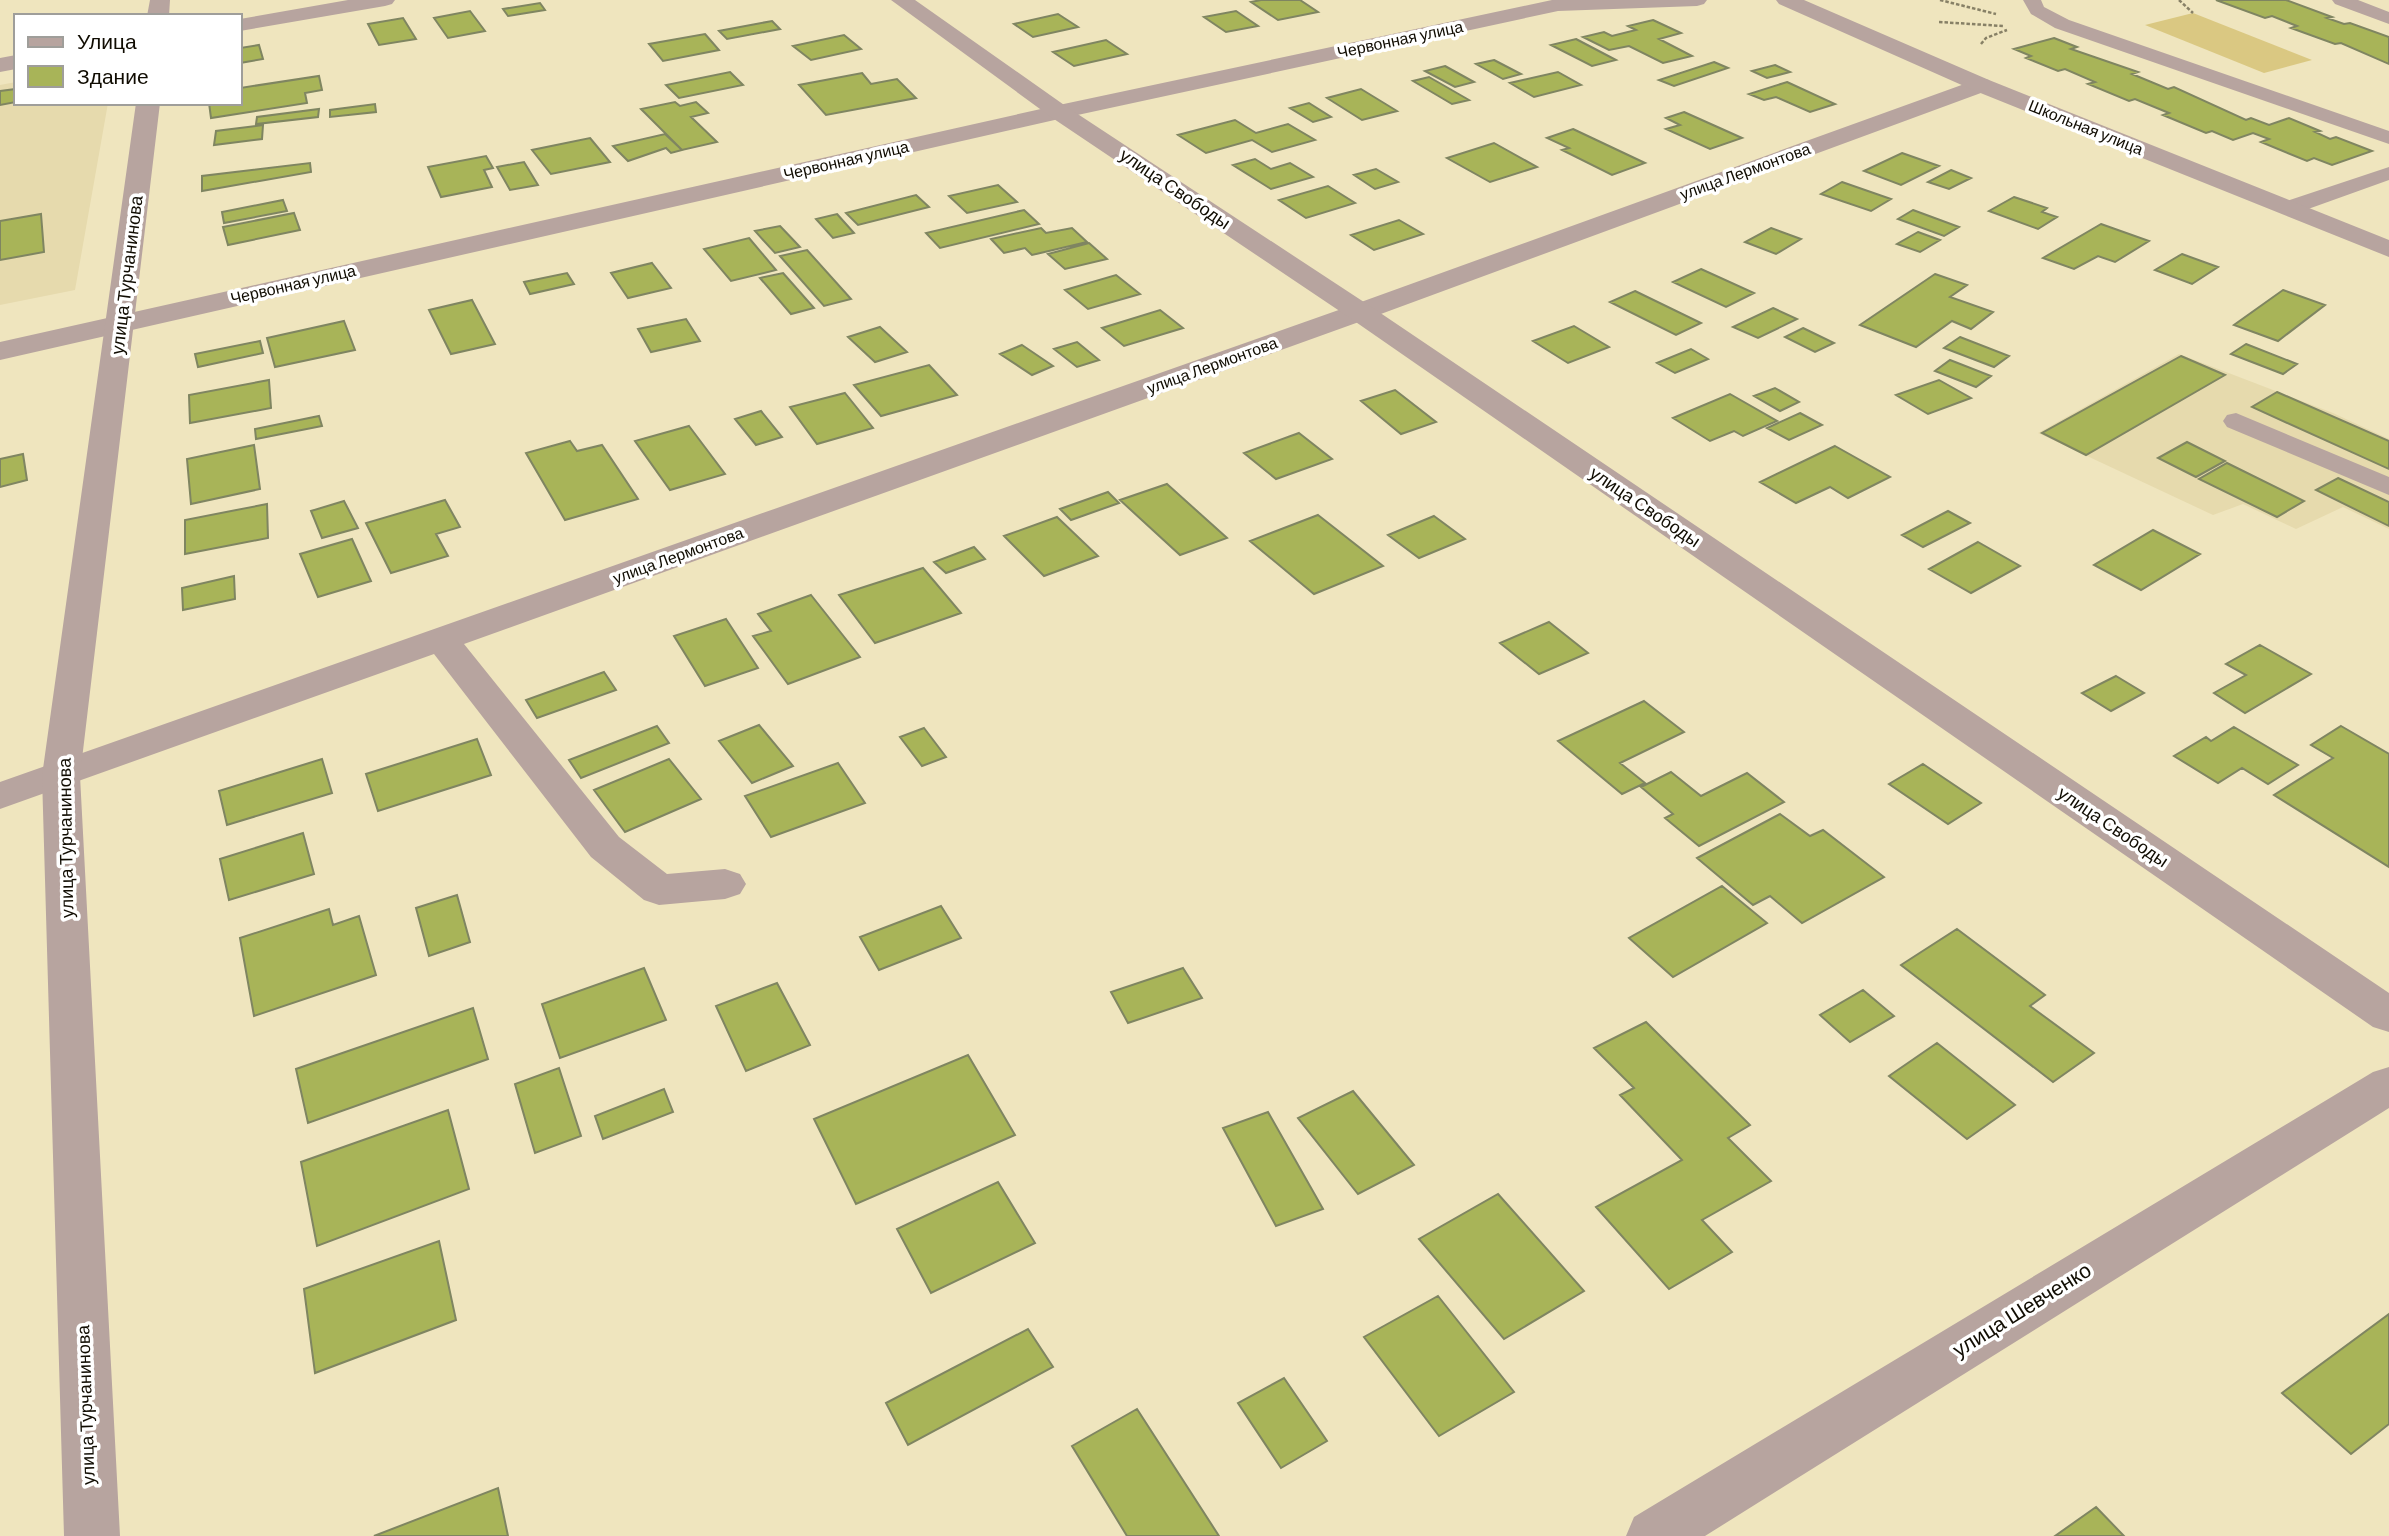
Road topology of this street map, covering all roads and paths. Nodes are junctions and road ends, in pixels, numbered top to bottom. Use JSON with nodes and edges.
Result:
{"nodes":[{"id":1,"x":385,"y":0,"type":"edge"},
{"id":2,"x":901,"y":0,"type":"edge"},
{"id":3,"x":1697,"y":0,"type":"edge"},
{"id":4,"x":1786,"y":0,"type":"edge"},
{"id":5,"x":2032,"y":0,"type":"edge"},
{"id":6,"x":2179,"y":0,"type":"edge"},
{"id":7,"x":2341,"y":0,"type":"edge"},
{"id":8,"x":2193,"y":13,"type":"dead end"},
{"id":9,"x":2389,"y":18,"type":"edge"},
{"id":10,"x":1930,"y":21,"type":"dead end"},
{"id":11,"x":242,"y":25,"type":"edge"},
{"id":12,"x":2014,"y":26,"type":"dead end"},
{"id":13,"x":1981,"y":85,"type":"junction"},
{"id":14,"x":148,"y":105,"type":"edge"},
{"id":15,"x":1059,"y":112,"type":"junction"},
{"id":16,"x":2389,"y":138,"type":"edge"},
{"id":17,"x":2389,"y":173,"type":"edge"},
{"id":18,"x":2289,"y":208,"type":"junction"},
{"id":19,"x":2389,"y":249,"type":"edge"},
{"id":20,"x":1360,"y":312,"type":"junction"},
{"id":21,"x":121,"y":322,"type":"junction"},
{"id":22,"x":0,"y":351,"type":"edge"},
{"id":23,"x":2235,"y":421,"type":"dead end"},
{"id":24,"x":2389,"y":488,"type":"edge"},
{"id":25,"x":442,"y":640,"type":"junction"},
{"id":26,"x":61,"y":776,"type":"junction"},
{"id":27,"x":0,"y":796,"type":"edge"},
{"id":28,"x":725,"y":884,"type":"dead end"},
{"id":29,"x":2389,"y":1015,"type":"edge"},
{"id":30,"x":2389,"y":1085,"type":"edge"},
{"id":31,"x":92,"y":1536,"type":"edge"},
{"id":32,"x":1654,"y":1536,"type":"edge"}],
"edges":[{"from":1,"to":11,"type":"street"},
{"from":2,"to":15,"type":"street","name":"улица Свободы"},
{"from":3,"to":15,"type":"street","name":"Червонная улица"},
{"from":4,"to":13,"type":"street","name":"Школьная улица"},
{"from":5,"to":16,"type":"lane"},
{"from":6,"to":8,"type":"path"},
{"from":7,"to":9,"type":"lane"},
{"from":10,"to":12,"type":"path"},
{"from":13,"to":18,"type":"street","name":"Школьная улица"},
{"from":13,"to":20,"type":"street","name":"улица Лермонтова"},
{"from":14,"to":21,"type":"street","name":"улица Турчанинова"},
{"from":15,"to":20,"type":"street","name":"улица Свободы"},
{"from":15,"to":21,"type":"street","name":"Червонная улица"},
{"from":17,"to":18,"type":"lane"},
{"from":18,"to":19,"type":"street","name":"Школьная улица"},
{"from":20,"to":25,"type":"street","name":"улица Лермонтова"},
{"from":20,"to":29,"type":"street","name":"улица Свободы"},
{"from":21,"to":22,"type":"street","name":"Червонная улица"},
{"from":21,"to":26,"type":"street","name":"улица Турчанинова"},
{"from":23,"to":24,"type":"lane"},
{"from":25,"to":26,"type":"street","name":"улица Лермонтова"},
{"from":25,"to":28,"type":"street"},
{"from":26,"to":27,"type":"street","name":"улица Лермонтова"},
{"from":26,"to":31,"type":"street","name":"улица Турчанинова"},
{"from":30,"to":32,"type":"street","name":"улица Шевченко"}]}
